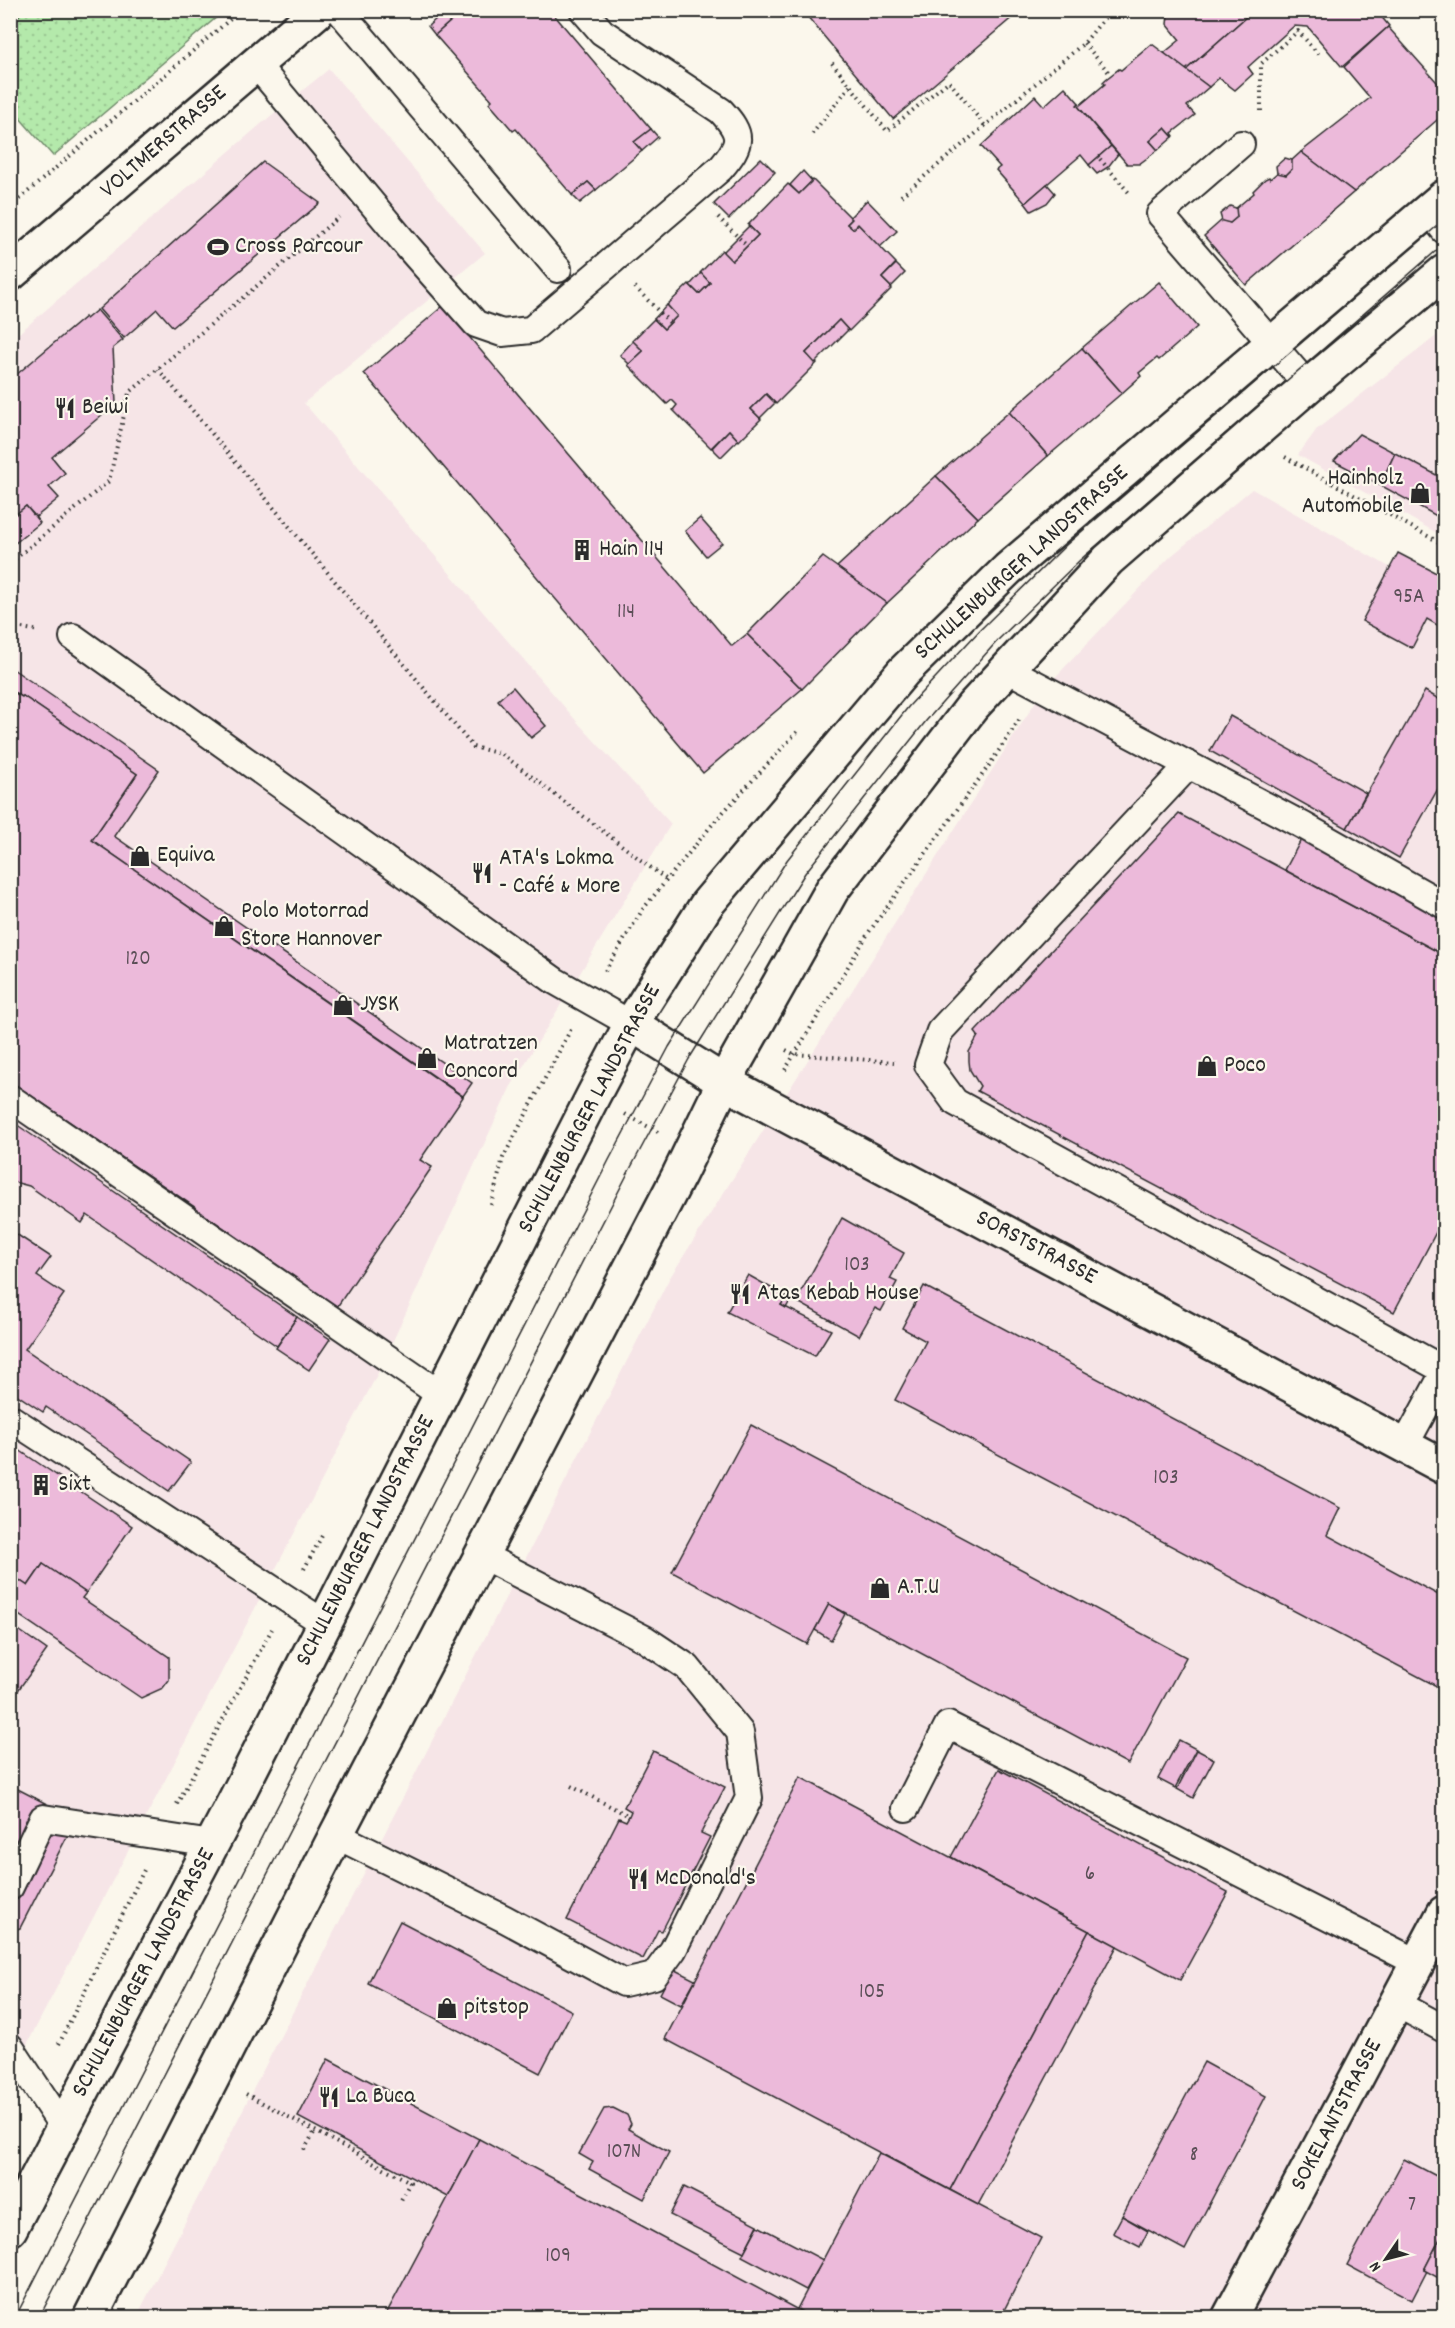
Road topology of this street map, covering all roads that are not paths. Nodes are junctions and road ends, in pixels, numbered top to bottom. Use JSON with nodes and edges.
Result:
{"nodes":[{"id":1,"x":319,"y":10,"type":"edge"},
{"id":2,"x":339,"y":10,"type":"edge"},
{"id":3,"x":583,"y":10,"type":"edge"},
{"id":4,"x":255,"y":64,"type":"junction"},
{"id":5,"x":1241,"y":144,"type":"dead end"},
{"id":6,"x":1439,"y":213,"type":"edge"},
{"id":7,"x":558,"y":269,"type":"dead end"},
{"id":8,"x":1444,"y":272,"type":"edge"},
{"id":9,"x":10,"y":274,"type":"edge"},
{"id":10,"x":1272,"y":344,"type":"junction"},
{"id":11,"x":1308,"y":386,"type":"junction"},
{"id":12,"x":73,"y":637,"type":"dead end"},
{"id":13,"x":1020,"y":676,"type":"junction"},
{"id":14,"x":1189,"y":765,"type":"junction"},
{"id":15,"x":1444,"y":906,"type":"edge"},
{"id":16,"x":631,"y":1024,"type":"junction"},
{"id":17,"x":724,"y":1082,"type":"junction"},
{"id":18,"x":10,"y":1098,"type":"edge"},
{"id":19,"x":1444,"y":1371,"type":"edge"},
{"id":20,"x":441,"y":1395,"type":"junction"},
{"id":21,"x":10,"y":1418,"type":"edge"},
{"id":22,"x":1405,"y":1445,"type":"junction"},
{"id":23,"x":1444,"y":1467,"type":"edge"},
{"id":24,"x":481,"y":1555,"type":"junction"},
{"id":25,"x":324,"y":1623,"type":"junction"},
{"id":26,"x":906,"y":1808,"type":"dead end"},
{"id":27,"x":336,"y":1835,"type":"junction"},
{"id":28,"x":212,"y":1844,"type":"junction"},
{"id":29,"x":10,"y":1887,"type":"edge"},
{"id":30,"x":1444,"y":1913,"type":"edge"},
{"id":31,"x":1418,"y":1963,"type":"junction"},
{"id":32,"x":1396,"y":2003,"type":"junction"},
{"id":33,"x":1444,"y":2029,"type":"edge"},
{"id":34,"x":10,"y":2047,"type":"edge"},
{"id":35,"x":63,"y":2127,"type":"junction"},
{"id":36,"x":10,"y":2229,"type":"edge"},
{"id":37,"x":90,"y":2318,"type":"edge"},
{"id":38,"x":1229,"y":2318,"type":"edge"}],
"edges":[{"from":1,"to":4,"type":"main road","name":"VOLTMERSTRASSE"},
{"from":2,"to":7,"type":"lane"},
{"from":3,"to":4,"type":"lane"},
{"from":4,"to":9,"type":"main road","name":"VOLTMERSTRASSE"},
{"from":5,"to":10,"type":"lane"},
{"from":6,"to":10,"type":"main road","name":"SCHULENBURGER LANDSTRASSE"},
{"from":8,"to":11,"type":"main road"},
{"from":10,"to":11,"type":"lane"},
{"from":10,"to":16,"type":"main road","name":"SCHULENBURGER LANDSTRASSE"},
{"from":11,"to":13,"type":"main road"},
{"from":12,"to":16,"type":"lane"},
{"from":13,"to":14,"type":"lane"},
{"from":13,"to":17,"type":"main road"},
{"from":14,"to":15,"type":"lane"},
{"from":14,"to":19,"type":"lane"},
{"from":16,"to":17,"type":"main road","name":"SORSTSTRASSE"},
{"from":16,"to":20,"type":"main road","name":"SCHULENBURGER LANDSTRASSE"},
{"from":17,"to":22,"type":"main road","name":"SORSTSTRASSE"},
{"from":17,"to":24,"type":"main road"},
{"from":18,"to":20,"type":"lane"},
{"from":19,"to":22,"type":"lane"},
{"from":20,"to":25,"type":"main road","name":"SCHULENBURGER LANDSTRASSE"},
{"from":21,"to":25,"type":"lane"},
{"from":22,"to":23,"type":"main road","name":"SORSTSTRASSE"},
{"from":24,"to":27,"type":"main road"},
{"from":24,"to":27,"type":"lane"},
{"from":25,"to":28,"type":"main road","name":"SCHULENBURGER LANDSTRASSE"},
{"from":26,"to":31,"type":"lane"},
{"from":27,"to":37,"type":"main road"},
{"from":28,"to":29,"type":"lane"},
{"from":28,"to":35,"type":"main road","name":"SCHULENBURGER LANDSTRASSE"},
{"from":30,"to":31,"type":"main road","name":"SOKELANTSTRASSE"},
{"from":31,"to":32,"type":"main road","name":"SOKELANTSTRASSE"},
{"from":32,"to":33,"type":"lane"},
{"from":32,"to":38,"type":"main road","name":"SOKELANTSTRASSE"},
{"from":34,"to":35,"type":"lane"},
{"from":35,"to":36,"type":"main road","name":"SCHULENBURGER LANDSTRASSE"}]}
